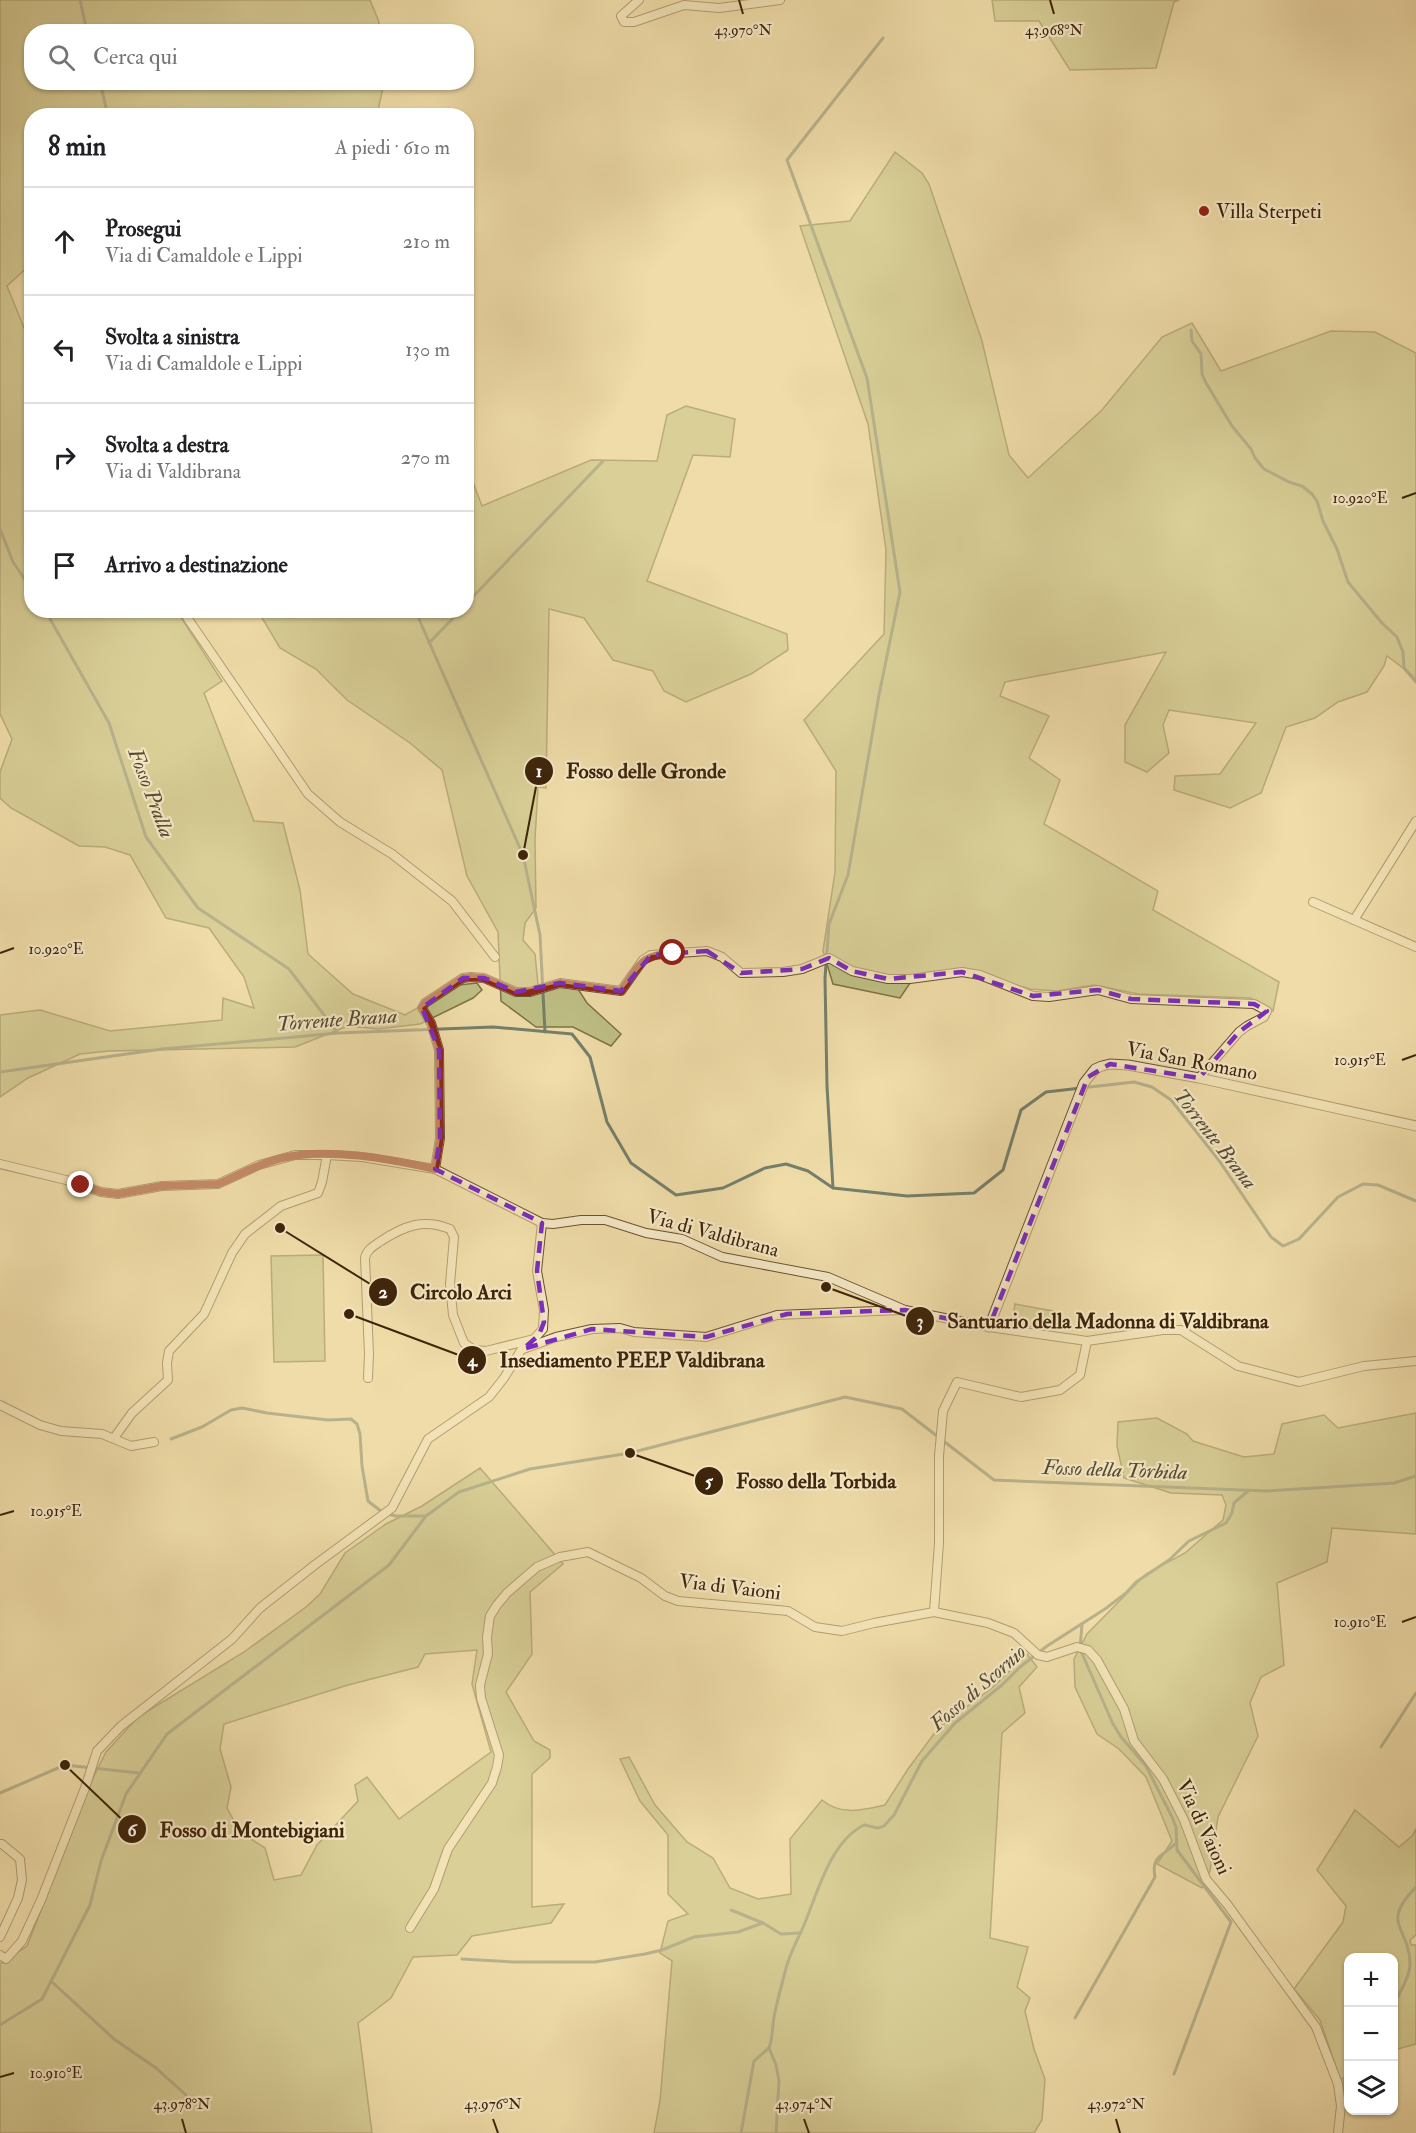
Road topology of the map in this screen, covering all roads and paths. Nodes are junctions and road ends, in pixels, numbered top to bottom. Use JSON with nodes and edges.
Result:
{"nodes":[{"id":1,"x":639,"y":0,"type":"edge"},
{"id":2,"x":780,"y":0,"type":"edge"},
{"id":3,"x":187,"y":618,"type":"edge"},
{"id":4,"x":1416,"y":821,"type":"edge"},
{"id":5,"x":1313,"y":902,"type":"dead end"},
{"id":6,"x":1354,"y":920,"type":"junction"},
{"id":7,"x":1416,"y":947,"type":"edge"},
{"id":8,"x":495,"y":957,"type":"dead end"},
{"id":9,"x":1199,"y":1078,"type":"junction"},
{"id":10,"x":1416,"y":1126,"type":"edge"},
{"id":11,"x":327,"y":1155,"type":"junction"},
{"id":12,"x":0,"y":1164,"type":"edge"},
{"id":13,"x":435,"y":1169,"type":"junction"},
{"id":14,"x":542,"y":1222,"type":"junction"},
{"id":15,"x":905,"y":1310,"type":"junction"},
{"id":16,"x":989,"y":1327,"type":"junction"},
{"id":17,"x":1087,"y":1341,"type":"junction"},
{"id":18,"x":525,"y":1345,"type":"junction"},
{"id":19,"x":1416,"y":1361,"type":"edge"},
{"id":20,"x":368,"y":1378,"type":"dead end"},
{"id":21,"x":0,"y":1405,"type":"edge"},
{"id":22,"x":114,"y":1438,"type":"junction"},
{"id":23,"x":154,"y":1442,"type":"dead end"},
{"id":24,"x":934,"y":1612,"type":"junction"},
{"id":25,"x":0,"y":1844,"type":"edge"},
{"id":26,"x":410,"y":1928,"type":"dead end"},
{"id":27,"x":0,"y":1937,"type":"edge"},
{"id":28,"x":0,"y":1955,"type":"edge"},
{"id":29,"x":1338,"y":2133,"type":"edge"}],
"edges":[{"from":1,"to":2,"type":"street"},
{"from":3,"to":8,"type":"street"},
{"from":4,"to":6,"type":"street"},
{"from":5,"to":6,"type":"street"},
{"from":6,"to":7,"type":"street"},
{"from":9,"to":10,"type":"street","name":"Via San Romano"},
{"from":9,"to":13,"type":"street"},
{"from":9,"to":16,"type":"street","name":"Via San Romano"},
{"from":11,"to":12,"type":"street","name":"Via di Valdibrana"},
{"from":11,"to":13,"type":"street","name":"Via di Valdibrana"},
{"from":11,"to":22,"type":"street"},
{"from":13,"to":14,"type":"street","name":"Via di Valdibrana"},
{"from":14,"to":15,"type":"street","name":"Via di Valdibrana"},
{"from":14,"to":18,"type":"street"},
{"from":15,"to":16,"type":"street","name":"Via di Valdibrana"},
{"from":15,"to":18,"type":"street","name":"Via di Valdibrana"},
{"from":16,"to":17,"type":"street","name":"Via di Valdibrana"},
{"from":17,"to":19,"type":"street","name":"Via di Valdibrana"},
{"from":17,"to":24,"type":"street"},
{"from":18,"to":20,"type":"street","name":"Via di Valdibrana"},
{"from":18,"to":28,"type":"street"},
{"from":21,"to":22,"type":"street"},
{"from":22,"to":23,"type":"street"},
{"from":24,"to":26,"type":"street","name":"Via di Vaioni"},
{"from":24,"to":29,"type":"street","name":"Via di Vaioni"},
{"from":25,"to":27,"type":"street"}]}
